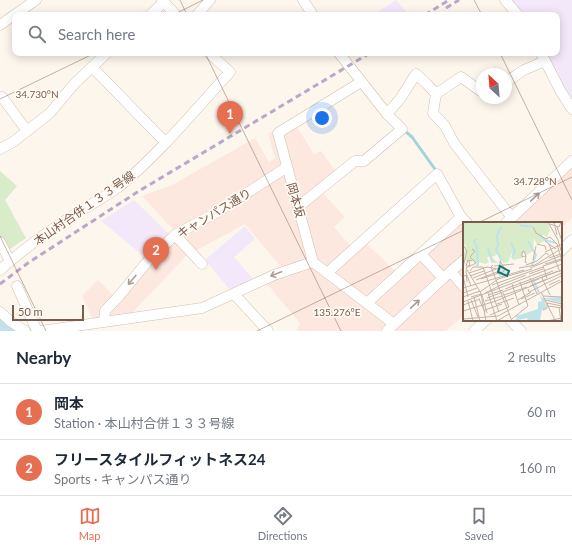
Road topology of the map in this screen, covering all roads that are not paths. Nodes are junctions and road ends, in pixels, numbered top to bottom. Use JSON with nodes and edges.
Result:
{"nodes":[{"id":1,"x":36,"y":0,"type":"edge"},
{"id":2,"x":210,"y":0,"type":"edge"},
{"id":3,"x":303,"y":0,"type":"edge"},
{"id":4,"x":505,"y":0,"type":"edge"},
{"id":5,"x":163,"y":1,"type":"edge"},
{"id":6,"x":19,"y":12,"type":"edge"},
{"id":7,"x":153,"y":12,"type":"edge"},
{"id":8,"x":173,"y":12,"type":"edge"},
{"id":9,"x":200,"y":12,"type":"edge"},
{"id":10,"x":310,"y":12,"type":"edge"},
{"id":11,"x":515,"y":12,"type":"edge"},
{"id":12,"x":12,"y":17,"type":"edge"},
{"id":13,"x":0,"y":25,"type":"edge"},
{"id":14,"x":104,"y":56,"type":"edge"},
{"id":15,"x":212,"y":56,"type":"edge"},
{"id":16,"x":341,"y":56,"type":"edge"},
{"id":17,"x":543,"y":57,"type":"edge"},
{"id":18,"x":92,"y":67,"type":"junction"},
{"id":19,"x":512,"y":78,"type":"edge"},
{"id":20,"x":361,"y":82,"type":"junction"},
{"id":21,"x":476,"y":87,"type":"edge"},
{"id":22,"x":436,"y":94,"type":"junction"},
{"id":23,"x":0,"y":97,"type":"edge"},
{"id":24,"x":572,"y":109,"type":"edge"},
{"id":25,"x":387,"y":114,"type":"junction"},
{"id":26,"x":27,"y":131,"type":"junction"},
{"id":27,"x":166,"y":143,"type":"junction"},
{"id":28,"x":0,"y":149,"type":"edge"},
{"id":29,"x":572,"y":161,"type":"edge"},
{"id":30,"x":287,"y":167,"type":"junction"},
{"id":31,"x":298,"y":207,"type":"junction"},
{"id":32,"x":464,"y":220,"type":"edge"},
{"id":33,"x":509,"y":220,"type":"edge"},
{"id":34,"x":175,"y":235,"type":"junction"},
{"id":35,"x":0,"y":242,"type":"edge"},
{"id":36,"x":421,"y":254,"type":"junction"},
{"id":37,"x":10,"y":261,"type":"junction"},
{"id":38,"x":463,"y":261,"type":"edge"},
{"id":39,"x":313,"y":262,"type":"junction"},
{"id":40,"x":202,"y":264,"type":"dead end"},
{"id":41,"x":0,"y":270,"type":"edge"},
{"id":42,"x":327,"y":273,"type":"junction"},
{"id":43,"x":447,"y":275,"type":"junction"},
{"id":44,"x":17,"y":286,"type":"dead end"},
{"id":45,"x":463,"y":286,"type":"edge"},
{"id":46,"x":234,"y":294,"type":"junction"},
{"id":47,"x":367,"y":304,"type":"junction"},
{"id":48,"x":0,"y":312,"type":"edge"},
{"id":49,"x":485,"y":321,"type":"edge"},
{"id":50,"x":511,"y":321,"type":"edge"},
{"id":51,"x":104,"y":322,"type":"junction"},
{"id":52,"x":391,"y":328,"type":"edge"},
{"id":53,"x":25,"y":331,"type":"edge"},
{"id":54,"x":37,"y":331,"type":"edge"},
{"id":55,"x":41,"y":331,"type":"edge"},
{"id":56,"x":268,"y":331,"type":"edge"},
{"id":57,"x":474,"y":331,"type":"edge"},
{"id":58,"x":521,"y":331,"type":"edge"}],
"edges":[{"from":1,"to":6,"type":"street"},
{"from":2,"to":9,"type":"street"},
{"from":3,"to":10,"type":"street"},
{"from":4,"to":11,"type":"street"},
{"from":5,"to":7,"type":"street"},
{"from":5,"to":8,"type":"street"},
{"from":12,"to":13,"type":"street"},
{"from":14,"to":18,"type":"street"},
{"from":15,"to":27,"type":"street","name":"本山村合併１３３号線"},
{"from":16,"to":20,"type":"street"},
{"from":17,"to":19,"type":"street"},
{"from":17,"to":24,"type":"street"},
{"from":18,"to":26,"type":"street"},
{"from":18,"to":27,"type":"street"},
{"from":20,"to":25,"type":"street"},
{"from":20,"to":30,"type":"street","name":"岡本坂"},
{"from":21,"to":22,"type":"street"},
{"from":22,"to":25,"type":"street"},
{"from":22,"to":33,"type":"street"},
{"from":23,"to":26,"type":"street"},
{"from":25,"to":31,"type":"street"},
{"from":26,"to":28,"type":"street"},
{"from":27,"to":37,"type":"street","name":"本山村合併１３３号線"},
{"from":33,"to":29,"type":"street","one_way":true},
{"from":30,"to":31,"type":"street","name":"岡本坂"},
{"from":30,"to":34,"type":"street","name":"キャンパス通り"},
{"from":31,"to":39,"type":"street","name":"岡本坂"},
{"from":32,"to":36,"type":"street"},
{"from":32,"to":42,"type":"street"},
{"from":34,"to":40,"type":"street"},
{"from":34,"to":51,"type":"street","name":"キャンパス通り","one_way":true},
{"from":35,"to":37,"type":"street"},
{"from":36,"to":43,"type":"street"},
{"from":36,"to":47,"type":"street"},
{"from":37,"to":41,"type":"street","name":"本山村合併１３３号線"},
{"from":38,"to":43,"type":"street"},
{"from":39,"to":42,"type":"street"},
{"from":39,"to":46,"type":"street","one_way":true},
{"from":42,"to":47,"type":"street"},
{"from":43,"to":45,"type":"street"},
{"from":52,"to":43,"type":"street","one_way":true},
{"from":44,"to":54,"type":"street"},
{"from":46,"to":51,"type":"street"},
{"from":46,"to":56,"type":"street"},
{"from":47,"to":52,"type":"street"},
{"from":48,"to":53,"type":"street"},
{"from":49,"to":57,"type":"street"},
{"from":50,"to":58,"type":"street"},
{"from":51,"to":55,"type":"street"}]}
